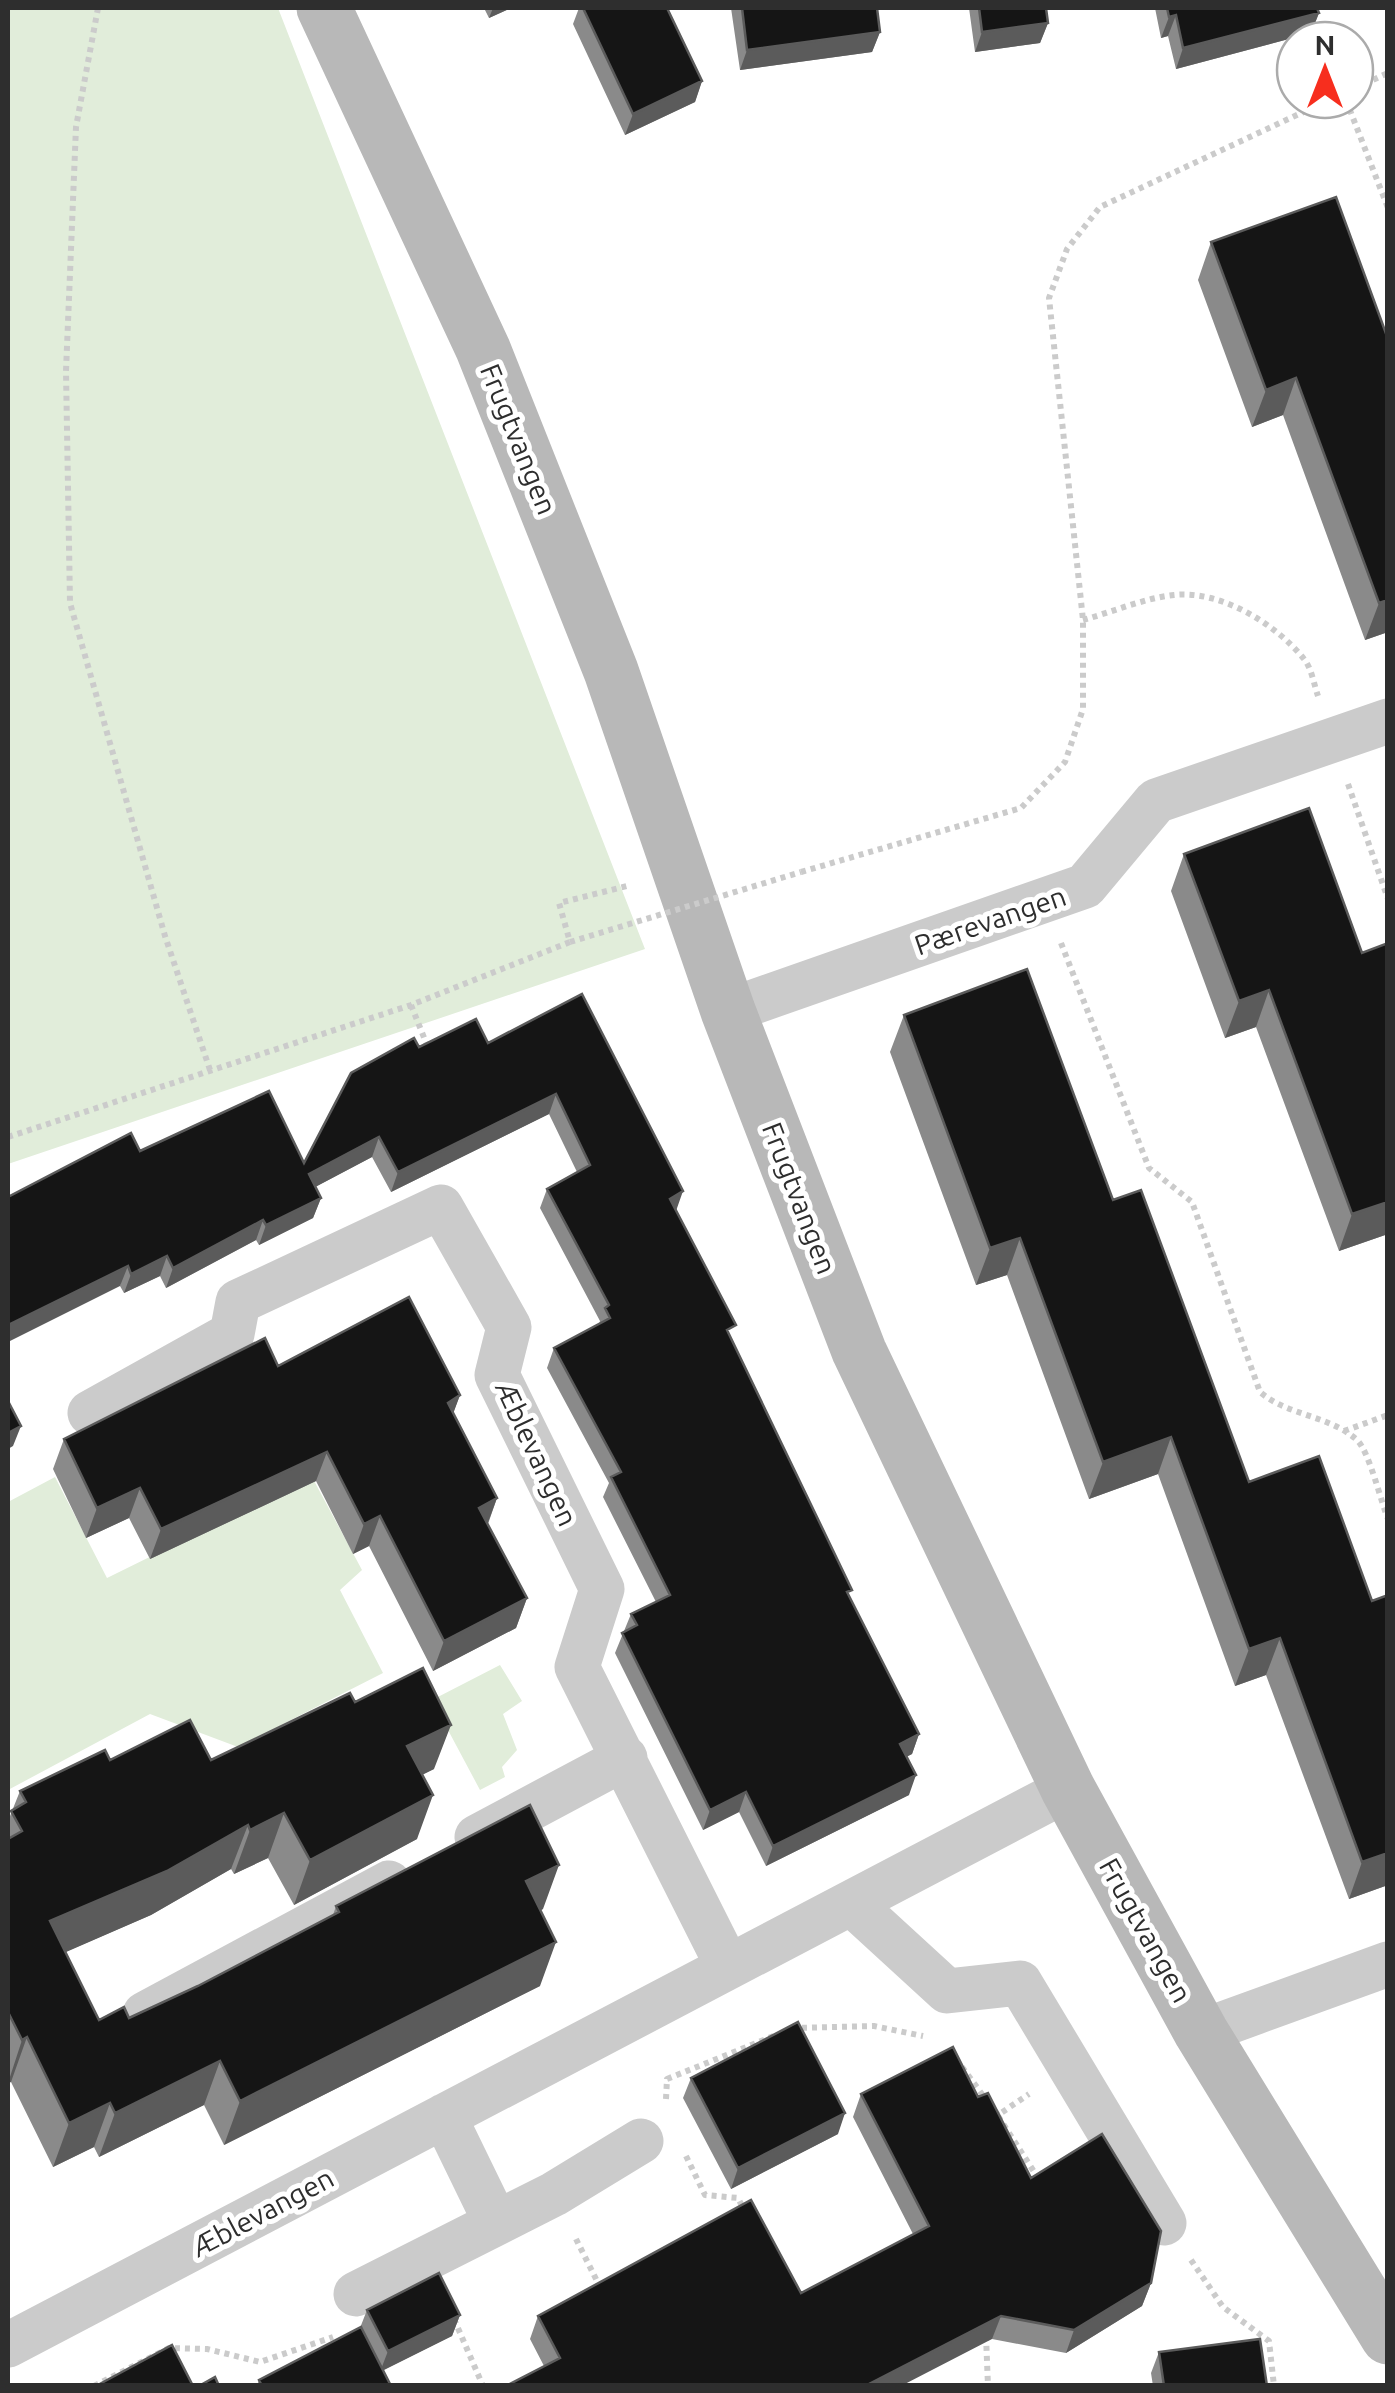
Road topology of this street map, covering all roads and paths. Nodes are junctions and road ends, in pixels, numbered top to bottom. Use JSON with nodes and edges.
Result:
{"nodes":[{"id":1,"x":98,"y":8,"type":"edge"},
{"id":2,"x":324,"y":8,"type":"edge"},
{"id":3,"x":1286,"y":120,"type":"edge"},
{"id":4,"x":1354,"y":120,"type":"edge"},
{"id":5,"x":1388,"y":208,"type":"edge"},
{"id":6,"x":1084,"y":620,"type":"junction"},
{"id":7,"x":1388,"y":721,"type":"edge"},
{"id":8,"x":1333,"y":742,"type":"junction"},
{"id":9,"x":632,"y":885,"type":"dead end"},
{"id":10,"x":1388,"y":899,"type":"edge"},
{"id":11,"x":1045,"y":901,"type":"junction"},
{"id":12,"x":570,"y":942,"type":"junction"},
{"id":13,"x":411,"y":1005,"type":"junction"},
{"id":14,"x":728,"y":1012,"type":"junction"},
{"id":15,"x":432,"y":1055,"type":"edge"},
{"id":16,"x":210,"y":1070,"type":"junction"},
{"id":17,"x":8,"y":1137,"type":"edge"},
{"id":18,"x":90,"y":1413,"type":"dead end"},
{"id":19,"x":1388,"y":1414,"type":"edge"},
{"id":20,"x":1343,"y":1432,"type":"junction"},
{"id":21,"x":1388,"y":1520,"type":"edge"},
{"id":22,"x":625,"y":1758,"type":"junction"},
{"id":23,"x":1068,"y":1789,"type":"junction"},
{"id":24,"x":851,"y":1903,"type":"junction"},
{"id":25,"x":1388,"y":1964,"type":"edge"},
{"id":26,"x":728,"y":1967,"type":"junction"},
{"id":27,"x":146,"y":2014,"type":"edge"},
{"id":28,"x":1201,"y":2032,"type":"junction"},
{"id":29,"x":942,"y":2040,"type":"dead end"},
{"id":30,"x":953,"y":2055,"type":"edge"},
{"id":31,"x":1070,"y":2066,"type":"junction"},
{"id":32,"x":998,"y":2114,"type":"junction"},
{"id":33,"x":444,"y":2116,"type":"junction"},
{"id":34,"x":653,"y":2127,"type":"junction"},
{"id":35,"x":1047,"y":2193,"type":"edge"},
{"id":36,"x":554,"y":2194,"type":"junction"},
{"id":37,"x":496,"y":2222,"type":"junction"},
{"id":38,"x":754,"y":2228,"type":"edge"},
{"id":39,"x":1168,"y":2240,"type":"junction"},
{"id":40,"x":1191,"y":2260,"type":"junction"},
{"id":41,"x":356,"y":2294,"type":"dead end"},
{"id":42,"x":606,"y":2298,"type":"edge"},
{"id":43,"x":985,"y":2320,"type":"edge"},
{"id":44,"x":456,"y":2322,"type":"edge"},
{"id":45,"x":1388,"y":2337,"type":"edge"},
{"id":46,"x":346,"y":2342,"type":"edge"},
{"id":47,"x":8,"y":2345,"type":"edge"},
{"id":48,"x":94,"y":2386,"type":"edge"},
{"id":49,"x":484,"y":2386,"type":"edge"},
{"id":50,"x":988,"y":2386,"type":"edge"},
{"id":51,"x":1274,"y":2386,"type":"edge"}],
"edges":[{"from":1,"to":16,"type":"path"},
{"from":2,"to":14,"type":"street","name":"Frugtvangen"},
{"from":3,"to":6,"type":"path"},
{"from":4,"to":5,"type":"path"},
{"from":6,"to":8,"type":"path"},
{"from":6,"to":12,"type":"path","bridge":true},
{"from":7,"to":8,"type":"street","name":"Pærevangen"},
{"from":8,"to":10,"type":"path"},
{"from":8,"to":11,"type":"street","name":"Pærevangen"},
{"from":9,"to":12,"type":"path"},
{"from":11,"to":14,"type":"street","name":"Pærevangen"},
{"from":11,"to":20,"type":"path"},
{"from":12,"to":13,"type":"path"},
{"from":13,"to":15,"type":"path"},
{"from":13,"to":16,"type":"path"},
{"from":14,"to":23,"type":"street","name":"Frugtvangen"},
{"from":16,"to":17,"type":"path"},
{"from":18,"to":22,"type":"street","name":"Æblevangen"},
{"from":19,"to":20,"type":"path"},
{"from":20,"to":21,"type":"path"},
{"from":22,"to":26,"type":"street","name":"Æblevangen"},
{"from":22,"to":27,"type":"street"},
{"from":23,"to":24,"type":"street","name":"Æblevangen"},
{"from":23,"to":28,"type":"street","name":"Frugtvangen"},
{"from":24,"to":26,"type":"street","name":"Æblevangen"},
{"from":24,"to":31,"type":"street"},
{"from":25,"to":28,"type":"street"},
{"from":26,"to":33,"type":"street","name":"Æblevangen"},
{"from":28,"to":45,"type":"street","name":"Frugtvangen"},
{"from":29,"to":34,"type":"path"},
{"from":30,"to":32,"type":"path"},
{"from":31,"to":32,"type":"path"},
{"from":31,"to":39,"type":"street"},
{"from":32,"to":35,"type":"path"},
{"from":33,"to":37,"type":"street"},
{"from":33,"to":47,"type":"street","name":"Æblevangen"},
{"from":34,"to":36,"type":"street"},
{"from":34,"to":38,"type":"path"},
{"from":36,"to":37,"type":"street"},
{"from":36,"to":42,"type":"path"},
{"from":37,"to":41,"type":"street"},
{"from":39,"to":40,"type":"path"},
{"from":39,"to":40,"type":"path"},
{"from":40,"to":51,"type":"path"},
{"from":43,"to":50,"type":"path"},
{"from":44,"to":49,"type":"path"},
{"from":46,"to":48,"type":"path"}]}
